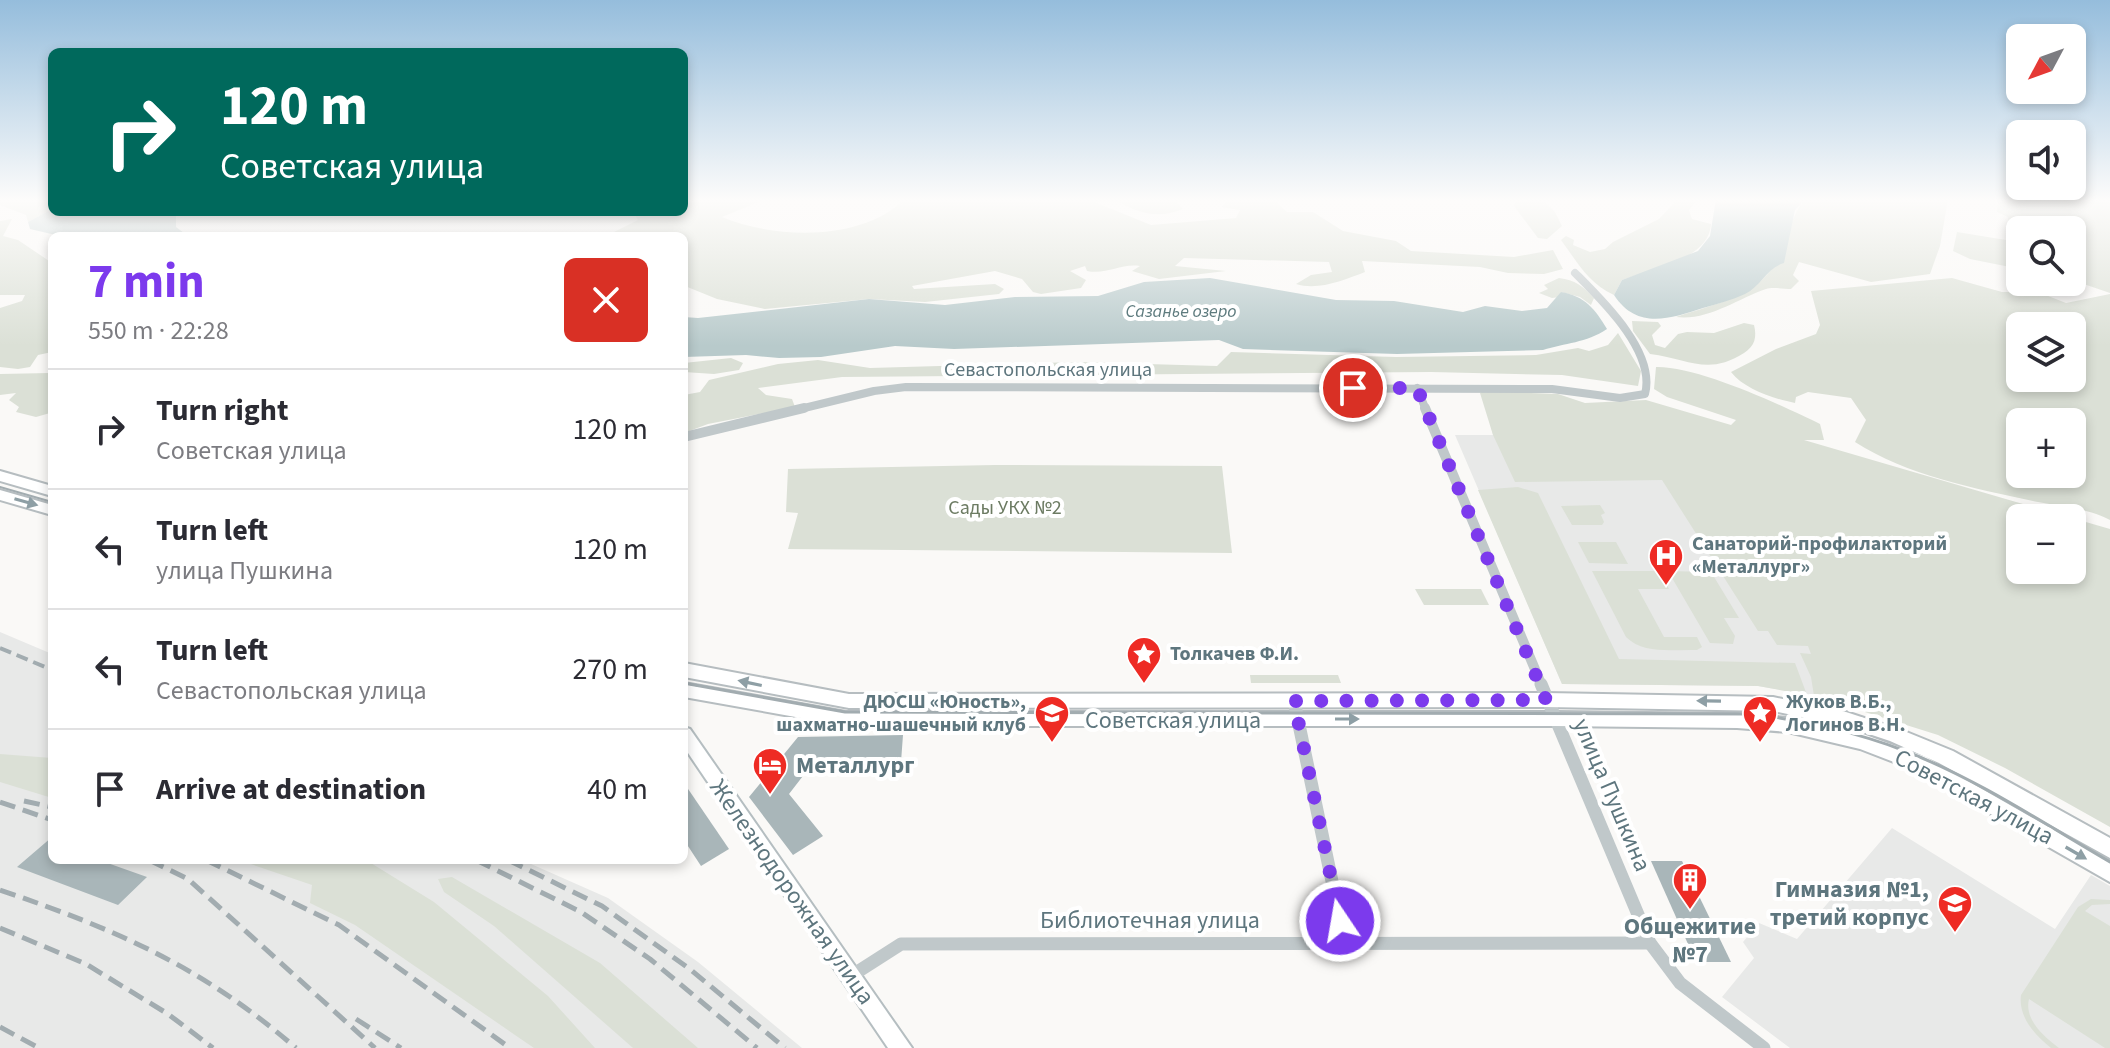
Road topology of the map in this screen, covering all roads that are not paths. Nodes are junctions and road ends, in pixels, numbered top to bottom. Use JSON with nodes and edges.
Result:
{"nodes":[{"id":1,"x":1575,"y":273,"type":"dead end"},
{"id":2,"x":1417,"y":388,"type":"junction"},
{"id":3,"x":688,"y":436,"type":"edge"},
{"id":4,"x":0,"y":476,"type":"edge"},
{"id":5,"x":48,"y":490,"type":"edge"},
{"id":6,"x":0,"y":495,"type":"edge"},
{"id":7,"x":48,"y":509,"type":"edge"},
{"id":8,"x":688,"y":671,"type":"edge"},
{"id":9,"x":688,"y":691,"type":"edge"},
{"id":10,"x":1296,"y":710,"type":"junction"},
{"id":11,"x":1550,"y":710,"type":"junction"},
{"id":12,"x":688,"y":740,"type":"edge"},
{"id":13,"x":2110,"y":849,"type":"edge"},
{"id":14,"x":2110,"y":873,"type":"edge"},
{"id":15,"x":1345,"y":943,"type":"junction"},
{"id":16,"x":1650,"y":943,"type":"junction"},
{"id":17,"x":851,"y":976,"type":"junction"},
{"id":18,"x":901,"y":1048,"type":"edge"},
{"id":19,"x":1764,"y":1048,"type":"edge"}],
"edges":[{"from":1,"to":2,"type":"street","name":"Севастопольская улица"},
{"from":2,"to":3,"type":"street","name":"Севастопольская улица"},
{"from":2,"to":11,"type":"street","name":"улица Пушкина"},
{"from":4,"to":5,"type":"main road"},
{"from":6,"to":7,"type":"main road","one_way":true},
{"from":10,"to":8,"type":"main road","name":"Советская улица","one_way":true},
{"from":9,"to":10,"type":"main road","name":"Советская улица"},
{"from":10,"to":11,"type":"main road","name":"Советская улица"},
{"from":10,"to":15,"type":"street"},
{"from":13,"to":11,"type":"main road","name":"Советская улица","one_way":true},
{"from":11,"to":14,"type":"main road","name":"Советская улица","one_way":true},
{"from":11,"to":16,"type":"street","name":"улица Пушкина"},
{"from":12,"to":17,"type":"main road","name":"Железнодорожная улица"},
{"from":15,"to":16,"type":"street","name":"Библиотечная улица"},
{"from":15,"to":17,"type":"street","name":"Библиотечная улица"},
{"from":16,"to":19,"type":"street","name":"улица Пушкина"},
{"from":17,"to":18,"type":"main road","name":"Железнодорожная улица"}]}
